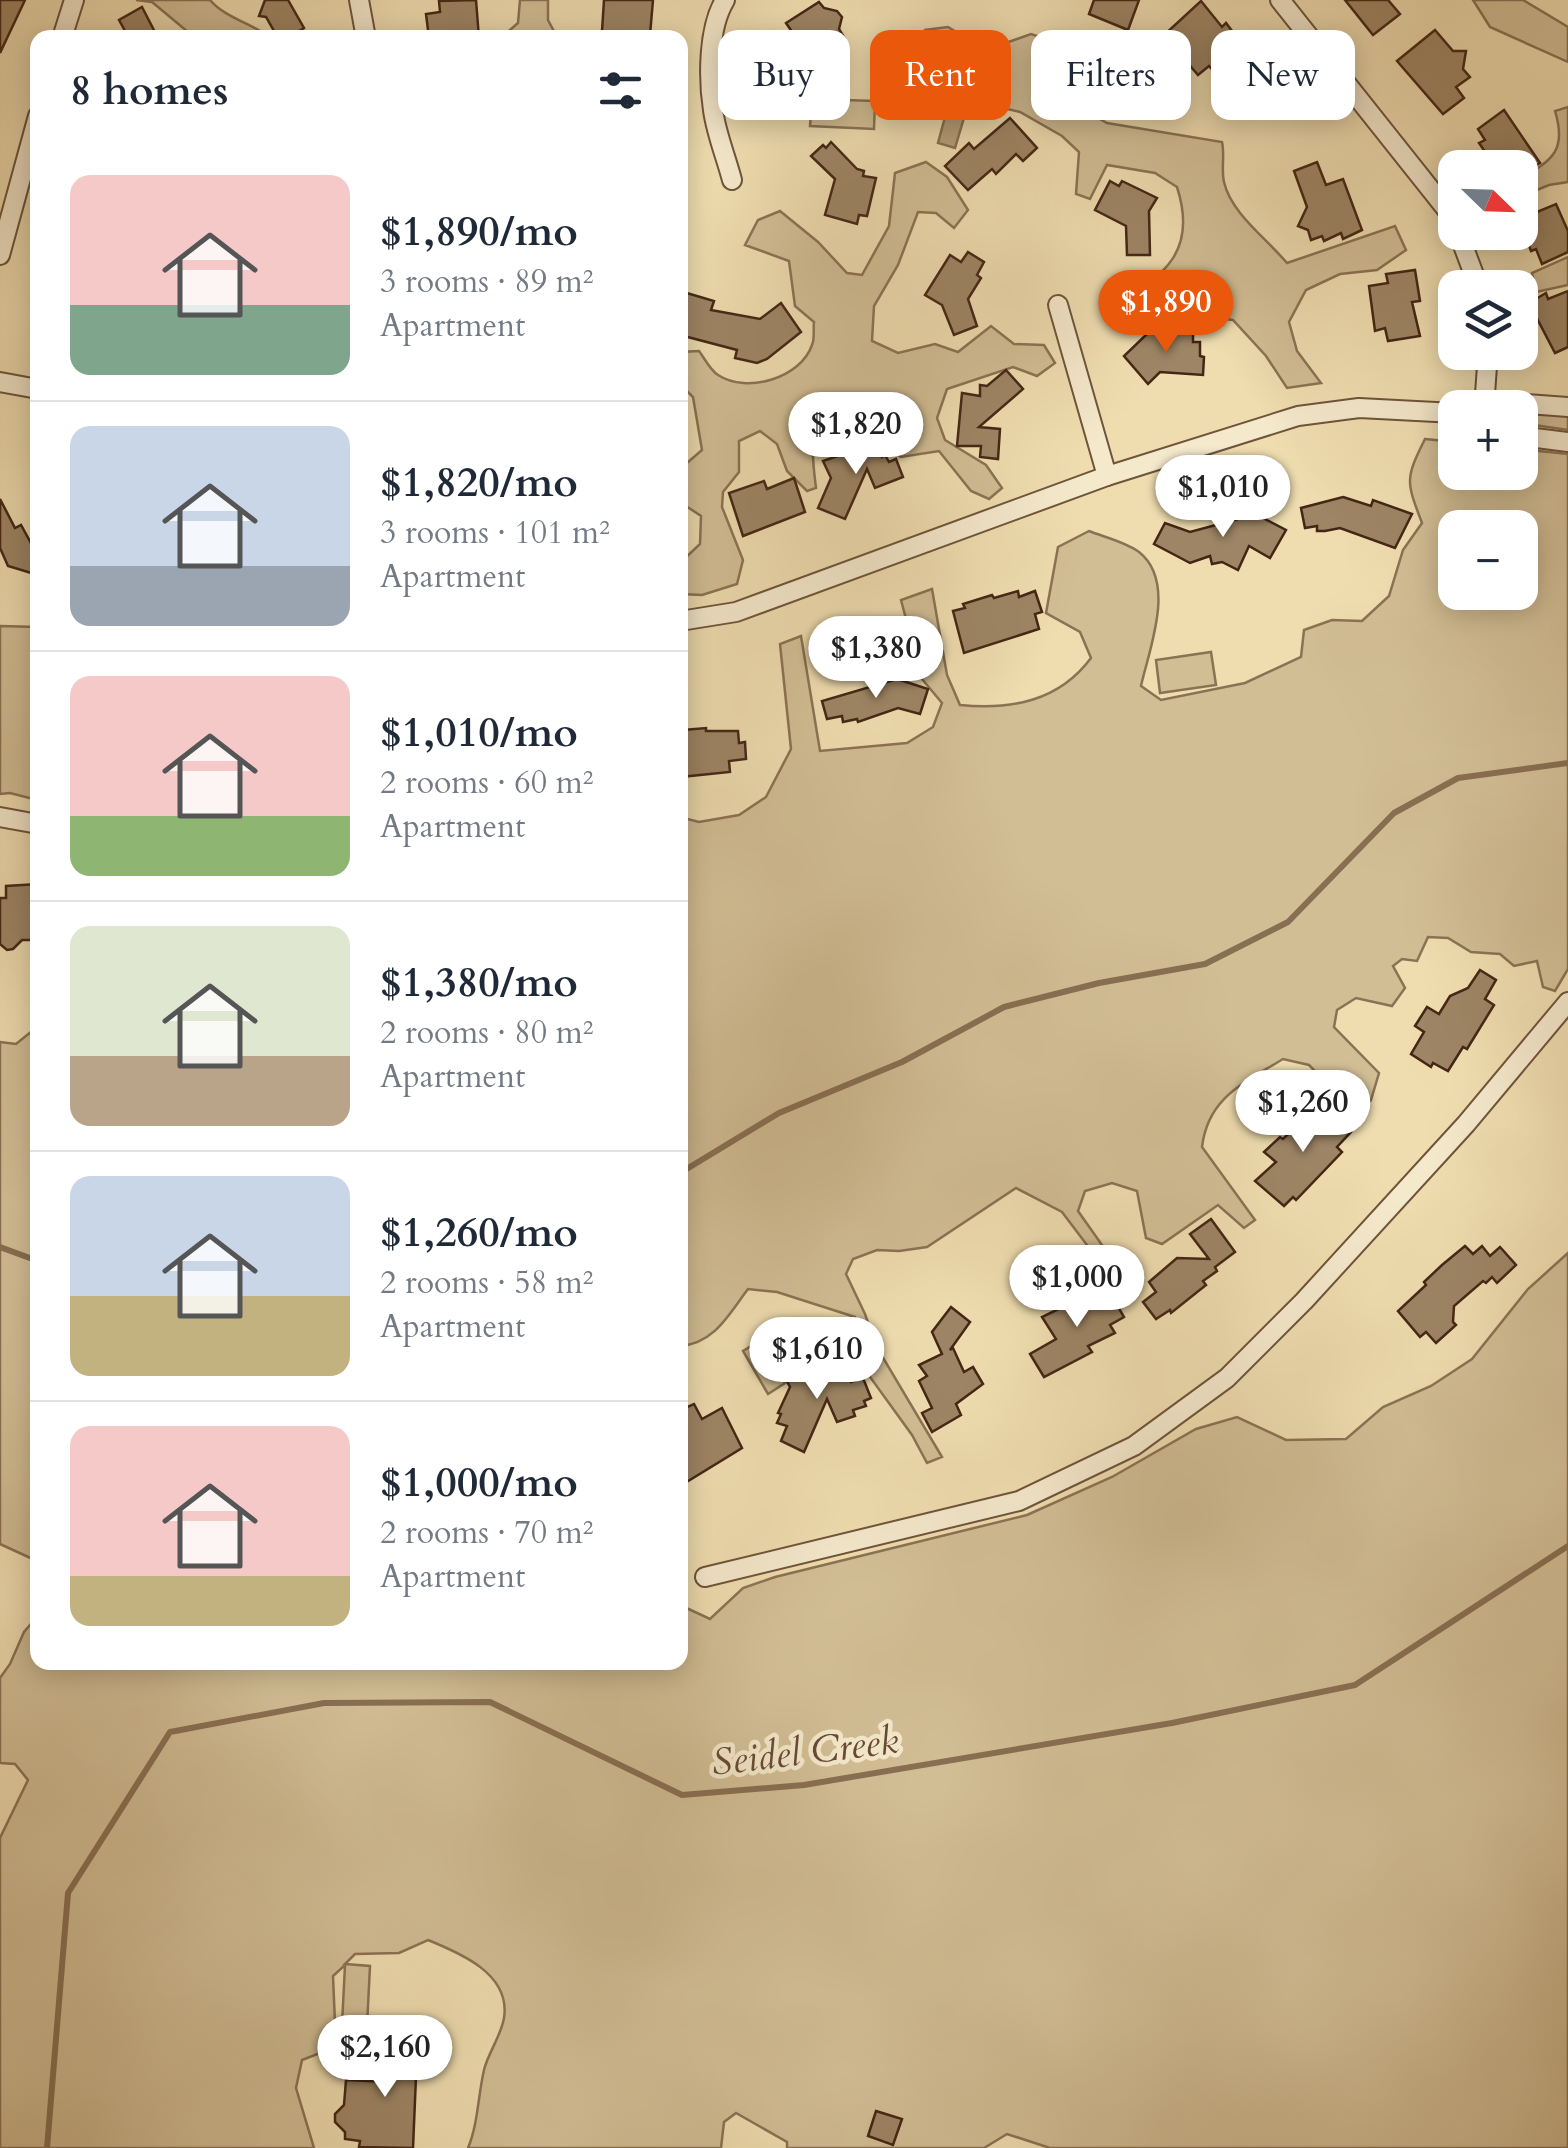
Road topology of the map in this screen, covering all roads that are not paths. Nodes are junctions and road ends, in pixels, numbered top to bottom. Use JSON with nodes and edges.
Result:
{"nodes":[{"id":1,"x":74,"y":0,"type":"edge"},
{"id":2,"x":359,"y":0,"type":"edge"},
{"id":3,"x":725,"y":0,"type":"edge"},
{"id":4,"x":1280,"y":0,"type":"edge"},
{"id":5,"x":65,"y":30,"type":"edge"},
{"id":6,"x":365,"y":30,"type":"edge"},
{"id":7,"x":30,"y":145,"type":"edge"},
{"id":8,"x":732,"y":180,"type":"dead end"},
{"id":9,"x":1438,"y":198,"type":"edge"},
{"id":10,"x":0,"y":255,"type":"edge"},
{"id":11,"x":1058,"y":304,"type":"dead end"},
{"id":12,"x":0,"y":382,"type":"edge"},
{"id":13,"x":30,"y":388,"type":"edge"},
{"id":14,"x":1538,"y":404,"type":"edge"},
{"id":15,"x":1568,"y":407,"type":"edge"},
{"id":16,"x":1438,"y":412,"type":"edge"},
{"id":17,"x":1538,"y":438,"type":"edge"},
{"id":18,"x":1568,"y":442,"type":"edge"},
{"id":19,"x":1107,"y":476,"type":"junction"},
{"id":20,"x":688,"y":620,"type":"edge"},
{"id":21,"x":0,"y":817,"type":"edge"},
{"id":22,"x":30,"y":823,"type":"edge"},
{"id":23,"x":1568,"y":1002,"type":"edge"},
{"id":24,"x":705,"y":1577,"type":"dead end"}],
"edges":[{"from":1,"to":5,"type":"street"},
{"from":2,"to":6,"type":"street"},
{"from":3,"to":8,"type":"street"},
{"from":4,"to":9,"type":"street"},
{"from":7,"to":10,"type":"street"},
{"from":11,"to":19,"type":"street"},
{"from":12,"to":13,"type":"street"},
{"from":14,"to":15,"type":"street"},
{"from":16,"to":19,"type":"street"},
{"from":17,"to":18,"type":"street"},
{"from":19,"to":20,"type":"street"},
{"from":21,"to":22,"type":"street"},
{"from":23,"to":24,"type":"street"}]}
